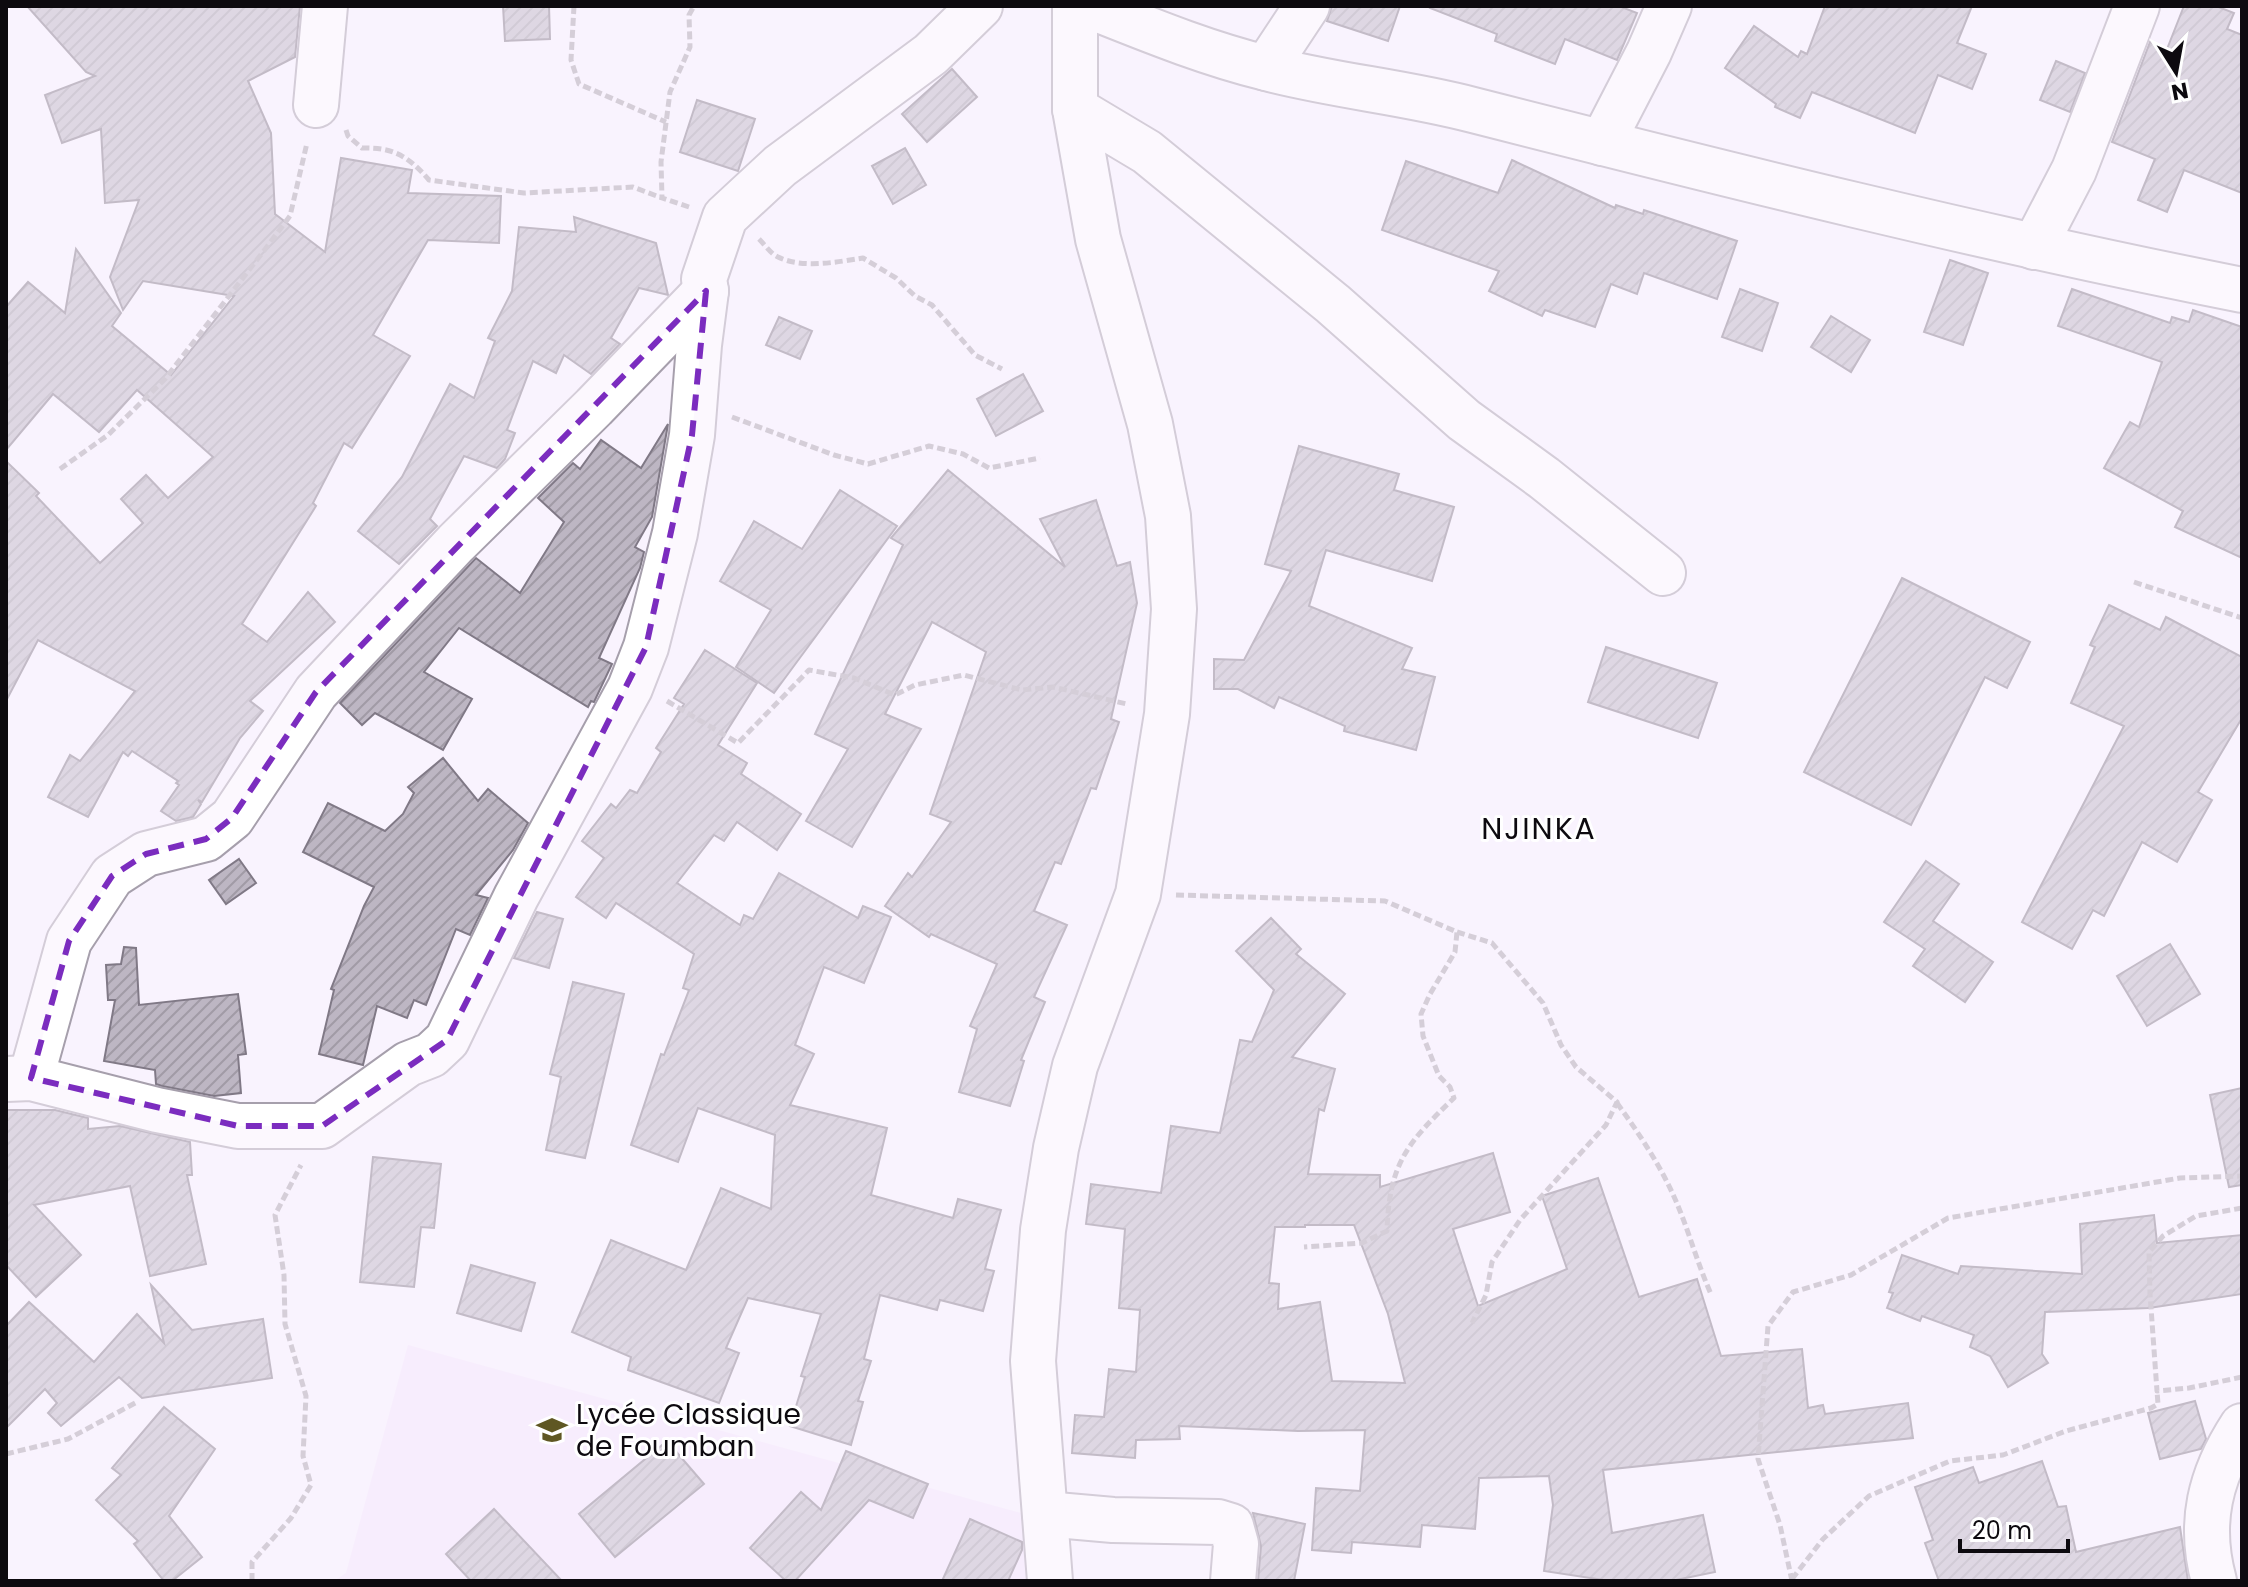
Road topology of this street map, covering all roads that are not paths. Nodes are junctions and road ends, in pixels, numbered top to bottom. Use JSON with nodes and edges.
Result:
{"nodes":[{"id":1,"x":325,"y":6,"type":"edge"},
{"id":2,"x":980,"y":6,"type":"edge"},
{"id":3,"x":1075,"y":6,"type":"edge"},
{"id":4,"x":1089,"y":6,"type":"edge"},
{"id":5,"x":1307,"y":6,"type":"edge"},
{"id":6,"x":1669,"y":6,"type":"edge"},
{"id":7,"x":2137,"y":6,"type":"edge"},
{"id":8,"x":1266,"y":68,"type":"junction"},
{"id":9,"x":316,"y":105,"type":"road end"},
{"id":10,"x":1075,"y":109,"type":"junction"},
{"id":11,"x":1602,"y":143,"type":"junction"},
{"id":12,"x":2034,"y":247,"type":"junction"},
{"id":13,"x":2242,"y":290,"type":"edge"},
{"id":14,"x":706,"y":291,"type":"junction"},
{"id":15,"x":1663,"y":573,"type":"dead end"},
{"id":16,"x":19,"y":1078,"type":"edge"},
{"id":17,"x":2242,"y":1426,"type":"edge"},
{"id":18,"x":1045,"y":1514,"type":"junction"},
{"id":19,"x":1050,"y":1581,"type":"edge"},
{"id":20,"x":1233,"y":1581,"type":"edge"},
{"id":21,"x":2214,"y":1581,"type":"edge"}],
"edges":[{"from":1,"to":9,"type":"street"},
{"from":2,"to":14,"type":"street"},
{"from":3,"to":10,"type":"street"},
{"from":4,"to":8,"type":"street"},
{"from":5,"to":8,"type":"street"},
{"from":6,"to":11,"type":"street"},
{"from":7,"to":12,"type":"street"},
{"from":8,"to":11,"type":"street"},
{"from":10,"to":15,"type":"street"},
{"from":10,"to":18,"type":"street"},
{"from":11,"to":12,"type":"street"},
{"from":12,"to":13,"type":"street"},
{"from":14,"to":16,"type":"street"},
{"from":14,"to":16,"type":"street"},
{"from":17,"to":21,"type":"street"},
{"from":18,"to":19,"type":"street"},
{"from":18,"to":20,"type":"street"}]}
